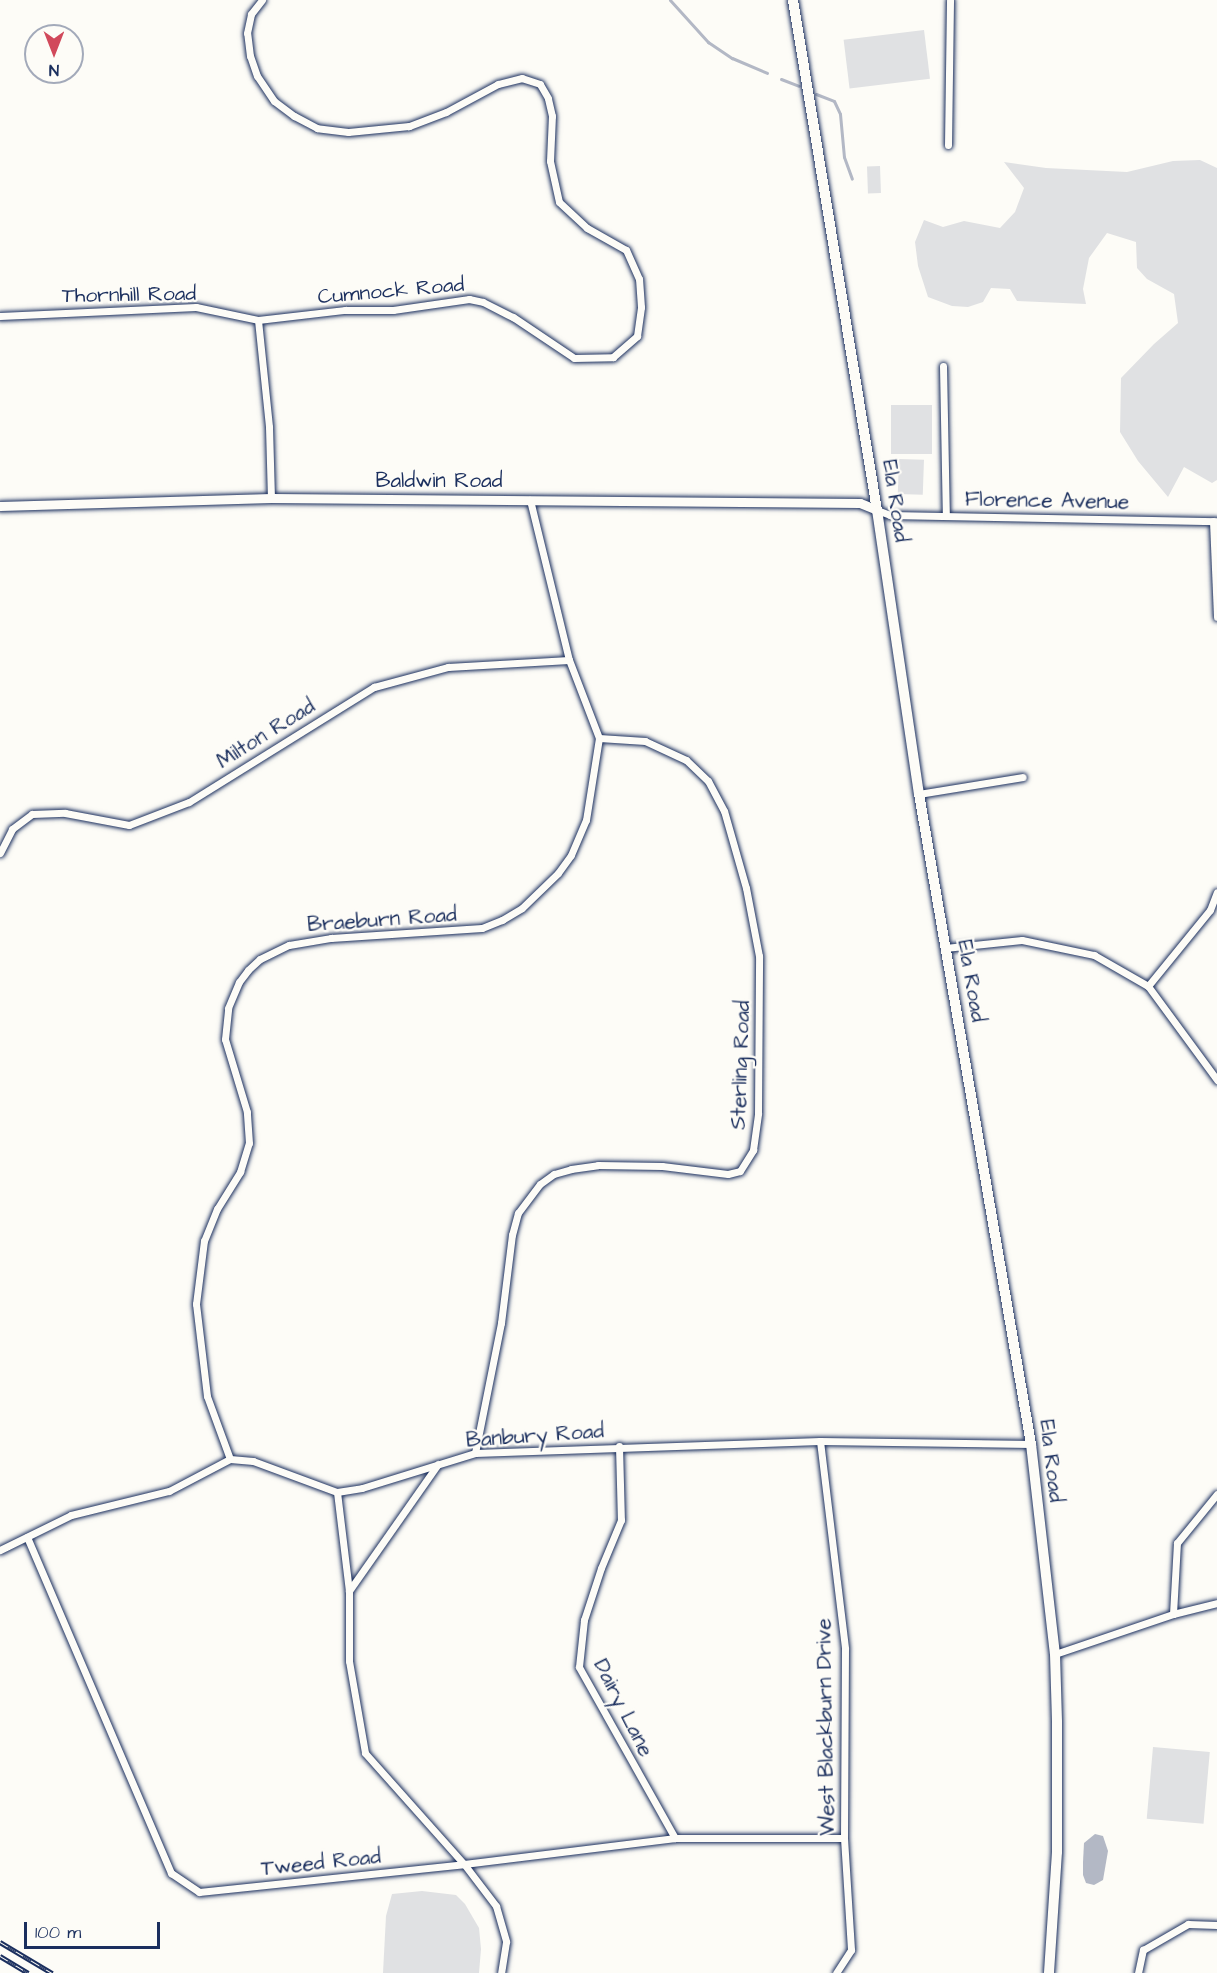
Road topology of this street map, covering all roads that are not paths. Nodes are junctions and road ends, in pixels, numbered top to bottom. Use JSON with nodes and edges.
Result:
{"nodes":[{"id":1,"x":262,"y":0,"type":"edge"},
{"id":2,"x":793,"y":0,"type":"edge"},
{"id":3,"x":950,"y":0,"type":"edge"},
{"id":4,"x":948,"y":145,"type":"dead end"},
{"id":5,"x":0,"y":316,"type":"edge"},
{"id":6,"x":258,"y":320,"type":"junction"},
{"id":7,"x":943,"y":366,"type":"dead end"},
{"id":8,"x":271,"y":498,"type":"junction"},
{"id":9,"x":530,"y":500,"type":"junction"},
{"id":10,"x":0,"y":507,"type":"edge"},
{"id":11,"x":877,"y":510,"type":"junction"},
{"id":12,"x":946,"y":516,"type":"junction"},
{"id":13,"x":1215,"y":521,"type":"edge"},
{"id":14,"x":1217,"y":617,"type":"edge"},
{"id":15,"x":569,"y":660,"type":"junction"},
{"id":16,"x":600,"y":738,"type":"junction"},
{"id":17,"x":1023,"y":777,"type":"dead end"},
{"id":18,"x":919,"y":794,"type":"junction"},
{"id":19,"x":0,"y":853,"type":"edge"},
{"id":20,"x":1217,"y":892,"type":"edge"},
{"id":21,"x":945,"y":948,"type":"junction"},
{"id":22,"x":1148,"y":986,"type":"junction"},
{"id":23,"x":1217,"y":1080,"type":"edge"},
{"id":24,"x":820,"y":1441,"type":"junction"},
{"id":25,"x":1031,"y":1444,"type":"junction"},
{"id":26,"x":619,"y":1446,"type":"junction"},
{"id":27,"x":475,"y":1453,"type":"junction"},
{"id":28,"x":230,"y":1459,"type":"junction"},
{"id":29,"x":438,"y":1464,"type":"junction"},
{"id":30,"x":337,"y":1492,"type":"junction"},
{"id":31,"x":1217,"y":1494,"type":"edge"},
{"id":32,"x":27,"y":1537,"type":"junction"},
{"id":33,"x":0,"y":1550,"type":"edge"},
{"id":34,"x":349,"y":1591,"type":"junction"},
{"id":35,"x":1217,"y":1603,"type":"edge"},
{"id":36,"x":1173,"y":1614,"type":"junction"},
{"id":37,"x":1055,"y":1654,"type":"junction"},
{"id":38,"x":675,"y":1838,"type":"junction"},
{"id":39,"x":844,"y":1838,"type":"junction"},
{"id":40,"x":464,"y":1864,"type":"junction"},
{"id":41,"x":1217,"y":1925,"type":"edge"},
{"id":42,"x":501,"y":1973,"type":"edge"},
{"id":43,"x":836,"y":1973,"type":"edge"},
{"id":44,"x":1049,"y":1973,"type":"edge"},
{"id":45,"x":1138,"y":1973,"type":"edge"}],
"edges":[{"from":1,"to":6,"type":"street","name":"Cumnock Road"},
{"from":2,"to":11,"type":"main road","name":"Ela Road"},
{"from":3,"to":4,"type":"street"},
{"from":5,"to":6,"type":"street","name":"Thornhill Road"},
{"from":6,"to":8,"type":"street"},
{"from":7,"to":12,"type":"street"},
{"from":8,"to":9,"type":"street","name":"Baldwin Road"},
{"from":8,"to":10,"type":"street","name":"Baldwin Road"},
{"from":9,"to":11,"type":"street","name":"Baldwin Road"},
{"from":9,"to":15,"type":"street"},
{"from":11,"to":12,"type":"street","name":"Florence Avenue"},
{"from":11,"to":18,"type":"main road","name":"Ela Road"},
{"from":12,"to":13,"type":"street","name":"Florence Avenue"},
{"from":13,"to":14,"type":"street"},
{"from":15,"to":16,"type":"street"},
{"from":15,"to":19,"type":"street","name":"Milton Road"},
{"from":16,"to":27,"type":"street","name":"Sterling Road"},
{"from":16,"to":28,"type":"street","name":"Braeburn Road"},
{"from":17,"to":18,"type":"street"},
{"from":18,"to":21,"type":"main road","name":"Ela Road"},
{"from":20,"to":22,"type":"street"},
{"from":21,"to":22,"type":"street"},
{"from":21,"to":25,"type":"main road","name":"Ela Road"},
{"from":22,"to":23,"type":"street"},
{"from":24,"to":25,"type":"street","name":"Banbury Road"},
{"from":24,"to":26,"type":"street","name":"Banbury Road"},
{"from":24,"to":39,"type":"street","name":"West Blackburn Drive"},
{"from":25,"to":37,"type":"main road","name":"Ela Road"},
{"from":26,"to":27,"type":"street","name":"Banbury Road"},
{"from":26,"to":38,"type":"street","name":"Dairy Lane"},
{"from":27,"to":29,"type":"street","name":"Banbury Road"},
{"from":28,"to":30,"type":"street"},
{"from":28,"to":32,"type":"street"},
{"from":29,"to":30,"type":"street","name":"Banbury Road"},
{"from":29,"to":34,"type":"street"},
{"from":30,"to":34,"type":"street"},
{"from":31,"to":36,"type":"street"},
{"from":32,"to":33,"type":"street"},
{"from":32,"to":40,"type":"street","name":"Tweed Road"},
{"from":34,"to":40,"type":"street"},
{"from":35,"to":36,"type":"street"},
{"from":36,"to":37,"type":"street"},
{"from":37,"to":44,"type":"main road","name":"Ela Road"},
{"from":38,"to":39,"type":"street","name":"Tweed Road"},
{"from":38,"to":40,"type":"street","name":"Tweed Road"},
{"from":39,"to":43,"type":"street","name":"West Blackburn Drive"},
{"from":40,"to":42,"type":"street"},
{"from":41,"to":45,"type":"street"}]}
